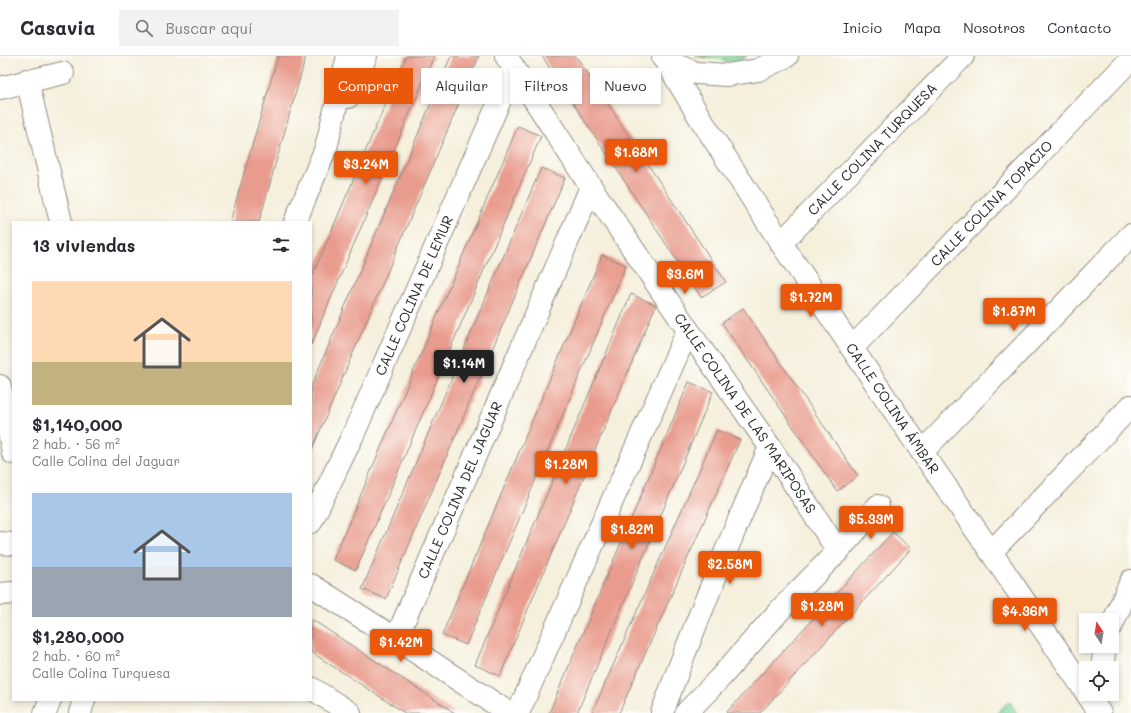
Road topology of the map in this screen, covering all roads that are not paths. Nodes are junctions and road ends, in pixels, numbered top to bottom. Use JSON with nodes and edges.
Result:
{"nodes":[{"id":1,"x":348,"y":56,"type":"edge"},
{"id":2,"x":366,"y":56,"type":"edge"},
{"id":3,"x":787,"y":56,"type":"edge"},
{"id":4,"x":963,"y":56,"type":"edge"},
{"id":5,"x":664,"y":59,"type":"edge"},
{"id":6,"x":1131,"y":59,"type":"edge"},
{"id":7,"x":510,"y":62,"type":"edge"},
{"id":8,"x":63,"y":72,"type":"dead end"},
{"id":9,"x":27,"y":80,"type":"junction"},
{"id":10,"x":0,"y":88,"type":"edge"},
{"id":11,"x":326,"y":148,"type":"junction"},
{"id":12,"x":591,"y":187,"type":"junction"},
{"id":13,"x":61,"y":221,"type":"edge"},
{"id":14,"x":295,"y":221,"type":"edge"},
{"id":15,"x":1131,"y":235,"type":"edge"},
{"id":16,"x":781,"y":243,"type":"junction"},
{"id":17,"x":688,"y":330,"type":"junction"},
{"id":18,"x":852,"y":348,"type":"junction"},
{"id":19,"x":0,"y":386,"type":"edge"},
{"id":20,"x":1131,"y":406,"type":"edge"},
{"id":21,"x":8,"y":446,"type":"edge"},
{"id":22,"x":770,"y":447,"type":"junction"},
{"id":23,"x":922,"y":452,"type":"junction"},
{"id":24,"x":878,"y":506,"type":"dead end"},
{"id":25,"x":312,"y":520,"type":"edge"},
{"id":26,"x":0,"y":543,"type":"edge"},
{"id":27,"x":12,"y":544,"type":"edge"},
{"id":28,"x":838,"y":551,"type":"junction"},
{"id":29,"x":991,"y":552,"type":"junction"},
{"id":30,"x":1131,"y":581,"type":"edge"},
{"id":31,"x":312,"y":586,"type":"edge"},
{"id":32,"x":12,"y":593,"type":"edge"},
{"id":33,"x":0,"y":594,"type":"edge"},
{"id":34,"x":1117,"y":613,"type":"edge"},
{"id":35,"x":396,"y":639,"type":"junction"},
{"id":36,"x":1079,"y":683,"type":"edge"},
{"id":37,"x":312,"y":689,"type":"edge"},
{"id":38,"x":50,"y":701,"type":"edge"},
{"id":39,"x":84,"y":701,"type":"edge"},
{"id":40,"x":1092,"y":701,"type":"edge"},
{"id":41,"x":1102,"y":701,"type":"edge"},
{"id":42,"x":45,"y":713,"type":"edge"},
{"id":43,"x":80,"y":713,"type":"edge"},
{"id":44,"x":350,"y":713,"type":"edge"},
{"id":45,"x":509,"y":713,"type":"edge"},
{"id":46,"x":518,"y":713,"type":"edge"},
{"id":47,"x":662,"y":713,"type":"edge"},
{"id":48,"x":686,"y":713,"type":"edge"},
{"id":49,"x":1100,"y":713,"type":"edge"},
{"id":50,"x":1103,"y":713,"type":"edge"}],
"edges":[{"from":1,"to":11,"type":"street"},
{"from":2,"to":11,"type":"street"},
{"from":3,"to":5,"type":"street"},
{"from":4,"to":16,"type":"street","name":"CALLE COLINA TURQUESA"},
{"from":5,"to":16,"type":"street","name":"CALLE COLINA ÁMBAR"},
{"from":6,"to":18,"type":"street","name":"CALLE COLINA TOPACIO"},
{"from":7,"to":12,"type":"street","name":"CALLE COLINA DE LAS MARIPOSAS"},
{"from":7,"to":25,"type":"street","name":"CALLE COLINA DE LEMUR"},
{"from":8,"to":9,"type":"street"},
{"from":9,"to":10,"type":"street"},
{"from":9,"to":13,"type":"street"},
{"from":11,"to":14,"type":"street"},
{"from":12,"to":17,"type":"street","name":"CALLE COLINA DE LAS MARIPOSAS"},
{"from":12,"to":35,"type":"street","name":"CALLE COLINA DEL JAGUAR"},
{"from":15,"to":23,"type":"street"},
{"from":16,"to":18,"type":"street","name":"CALLE COLINA ÁMBAR"},
{"from":17,"to":22,"type":"street","name":"CALLE COLINA DE LAS MARIPOSAS"},
{"from":17,"to":46,"type":"street"},
{"from":18,"to":23,"type":"street","name":"CALLE COLINA ÁMBAR"},
{"from":19,"to":21,"type":"street"},
{"from":20,"to":29,"type":"street"},
{"from":22,"to":28,"type":"street","name":"CALLE COLINA DE LAS MARIPOSAS"},
{"from":22,"to":47,"type":"street"},
{"from":23,"to":29,"type":"street","name":"CALLE COLINA ÁMBAR"},
{"from":24,"to":28,"type":"street"},
{"from":26,"to":27,"type":"street"},
{"from":28,"to":48,"type":"street"},
{"from":29,"to":36,"type":"street","name":"CALLE COLINA ÁMBAR"},
{"from":30,"to":34,"type":"street"},
{"from":31,"to":35,"type":"street"},
{"from":32,"to":33,"type":"street"},
{"from":35,"to":45,"type":"street"},
{"from":37,"to":44,"type":"street"},
{"from":38,"to":42,"type":"street"},
{"from":39,"to":43,"type":"street"},
{"from":40,"to":49,"type":"street","name":"CALLE COLINA ÁMBAR"},
{"from":41,"to":50,"type":"street"}]}
